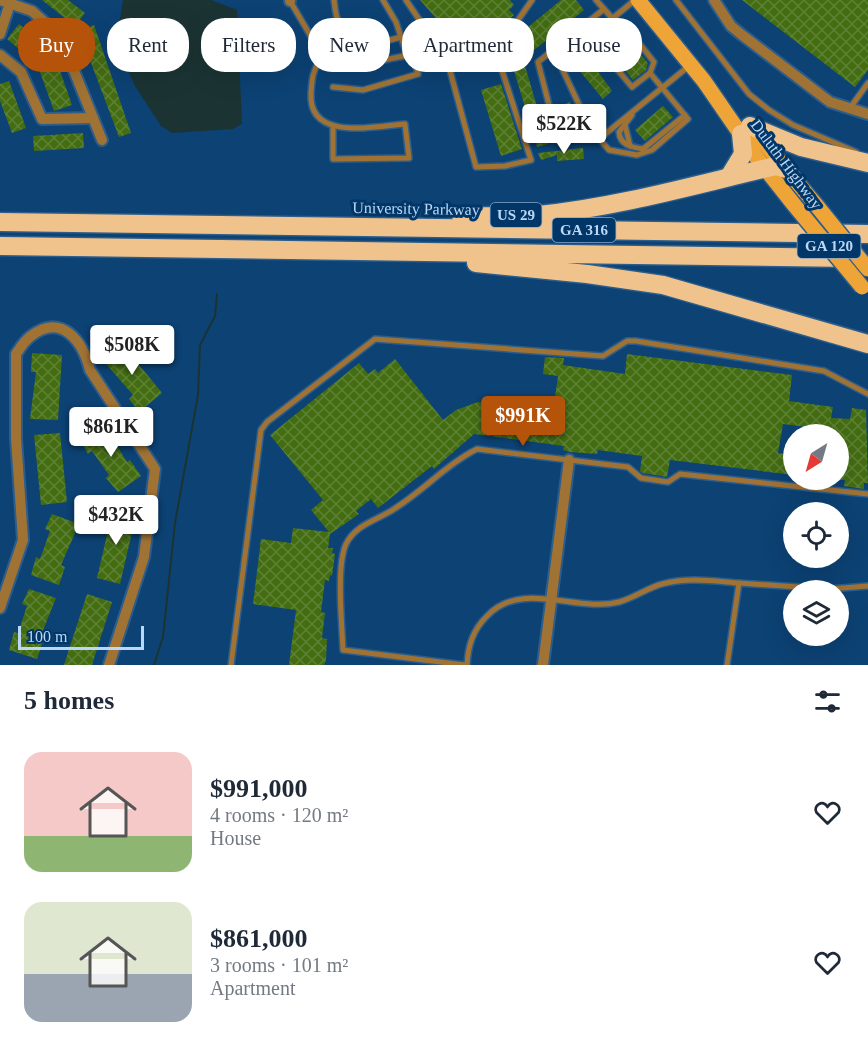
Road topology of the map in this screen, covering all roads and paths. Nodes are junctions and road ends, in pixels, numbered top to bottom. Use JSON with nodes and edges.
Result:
{"nodes":[{"id":1,"x":334,"y":0,"type":"edge"},
{"id":2,"x":383,"y":0,"type":"edge"},
{"id":3,"x":406,"y":0,"type":"edge"},
{"id":4,"x":532,"y":0,"type":"edge"},
{"id":5,"x":596,"y":0,"type":"edge"},
{"id":6,"x":637,"y":0,"type":"edge"},
{"id":7,"x":676,"y":0,"type":"edge"},
{"id":8,"x":714,"y":0,"type":"edge"},
{"id":9,"x":290,"y":1,"type":"edge"},
{"id":10,"x":5,"y":2,"type":"edge"},
{"id":11,"x":604,"y":9,"type":"junction"},
{"id":12,"x":418,"y":18,"type":"edge"},
{"id":13,"x":519,"y":18,"type":"edge"},
{"id":14,"x":612,"y":18,"type":"edge"},
{"id":15,"x":614,"y":18,"type":"edge"},
{"id":16,"x":308,"y":32,"type":"edge"},
{"id":17,"x":0,"y":34,"type":"edge"},
{"id":18,"x":401,"y":37,"type":"joint"},
{"id":19,"x":642,"y":50,"type":"edge"},
{"id":20,"x":0,"y":55,"type":"edge"},
{"id":21,"x":691,"y":65,"type":"junction"},
{"id":22,"x":313,"y":72,"type":"edge"},
{"id":23,"x":417,"y":72,"type":"edge"},
{"id":24,"x":450,"y":72,"type":"edge"},
{"id":25,"x":503,"y":72,"type":"edge"},
{"id":26,"x":565,"y":72,"type":"edge"},
{"id":27,"x":624,"y":72,"type":"edge"},
{"id":28,"x":650,"y":74,"type":"junction"},
{"id":29,"x":868,"y":83,"type":"edge"},
{"id":30,"x":333,"y":87,"type":"dead end"},
{"id":31,"x":663,"y":88,"type":"junction"},
{"id":32,"x":849,"y":109,"type":"junction"},
{"id":33,"x":632,"y":113,"type":"junction"},
{"id":34,"x":868,"y":114,"type":"edge"},
{"id":35,"x":685,"y":115,"type":"junction"},
{"id":36,"x":93,"y":118,"type":"junction"},
{"id":37,"x":333,"y":128,"type":"junction"},
{"id":38,"x":746,"y":130,"type":"junction"},
{"id":39,"x":599,"y":139,"type":"junction"},
{"id":40,"x":102,"y":140,"type":"dead end"},
{"id":41,"x":558,"y":140,"type":"dead end"},
{"id":42,"x":801,"y":147,"type":"junction"},
{"id":43,"x":868,"y":161,"type":"edge"},
{"id":44,"x":778,"y":169,"type":"junction"},
{"id":45,"x":729,"y":177,"type":"junction"},
{"id":46,"x":0,"y":222,"type":"edge"},
{"id":47,"x":300,"y":226,"type":"junction"},
{"id":48,"x":868,"y":234,"type":"edge"},
{"id":49,"x":0,"y":246,"type":"edge"},
{"id":50,"x":388,"y":252,"type":"junction"},
{"id":51,"x":868,"y":259,"type":"edge"},
{"id":52,"x":868,"y":269,"type":"edge"},
{"id":53,"x":865,"y":291,"type":"edge"},
{"id":54,"x":868,"y":344,"type":"edge"},
{"id":55,"x":868,"y":394,"type":"edge"},
{"id":56,"x":569,"y":460,"type":"junction"},
{"id":57,"x":868,"y":494,"type":"edge"},
{"id":58,"x":739,"y":583,"type":"junction"},
{"id":59,"x":868,"y":586,"type":"edge"},
{"id":60,"x":550,"y":599,"type":"junction"},
{"id":61,"x":0,"y":608,"type":"edge"},
{"id":62,"x":109,"y":665,"type":"edge"},
{"id":63,"x":231,"y":665,"type":"edge"},
{"id":64,"x":466,"y":665,"type":"edge"},
{"id":65,"x":543,"y":665,"type":"edge"},
{"id":66,"x":727,"y":665,"type":"edge"}],
"edges":[{"from":1,"to":18,"type":"lane"},
{"from":2,"to":18,"type":"lane"},
{"from":3,"to":12,"type":"lane"},
{"from":4,"to":13,"type":"lane"},
{"from":5,"to":11,"type":"lane"},
{"from":6,"to":15,"type":"lane"},
{"from":6,"to":21,"type":"main road","name":"Duluth Highway"},
{"from":7,"to":43,"type":"lane"},
{"from":8,"to":32,"type":"street"},
{"from":9,"to":16,"type":"lane"},
{"from":10,"to":17,"type":"street"},
{"from":10,"to":36,"type":"street"},
{"from":11,"to":14,"type":"lane"},
{"from":11,"to":41,"type":"lane"},
{"from":19,"to":28,"type":"lane"},
{"from":20,"to":36,"type":"street"},
{"from":21,"to":31,"type":"lane"},
{"from":21,"to":38,"type":"main road","name":"Duluth Highway"},
{"from":22,"to":37,"type":"lane"},
{"from":23,"to":30,"type":"lane"},
{"from":24,"to":25,"type":"lane"},
{"from":26,"to":39,"type":"lane"},
{"from":27,"to":28,"type":"lane"},
{"from":28,"to":31,"type":"lane"},
{"from":29,"to":32,"type":"lane"},
{"from":31,"to":33,"type":"lane"},
{"from":31,"to":35,"type":"lane"},
{"from":32,"to":34,"type":"street"},
{"from":33,"to":35,"type":"lane"},
{"from":33,"to":39,"type":"lane"},
{"from":35,"to":39,"type":"lane"},
{"from":36,"to":40,"type":"street"},
{"from":37,"to":37,"type":"lane"},
{"from":38,"to":42,"type":"highway"},
{"from":38,"to":44,"type":"main road","name":"Duluth Highway"},
{"from":38,"to":45,"type":"highway"},
{"from":42,"to":43,"type":"highway"},
{"from":42,"to":44,"type":"highway"},
{"from":44,"to":45,"type":"highway","number":"US 29"},
{"from":44,"to":52,"type":"main road","name":"Duluth Highway","number":"GA 120","bridge":true},
{"from":44,"to":53,"type":"main road","name":"Duluth Highway","number":"GA 120","bridge":true},
{"from":45,"to":47,"type":"highway","number":"US 29"},
{"from":46,"to":47,"type":"highway","name":"University Parkway","number":"GA 316"},
{"from":47,"to":48,"type":"highway","name":"University Parkway","number":"GA 316"},
{"from":49,"to":50,"type":"highway","number":"GA 316"},
{"from":50,"to":51,"type":"highway","number":"GA 316"},
{"from":50,"to":54,"type":"highway"},
{"from":55,"to":63,"type":"lane"},
{"from":56,"to":57,"type":"lane"},
{"from":56,"to":60,"type":"street"},
{"from":56,"to":64,"type":"lane"},
{"from":58,"to":59,"type":"lane"},
{"from":58,"to":60,"type":"lane"},
{"from":58,"to":66,"type":"lane"},
{"from":60,"to":64,"type":"lane"},
{"from":60,"to":65,"type":"street"},
{"from":61,"to":62,"type":"street"}]}
